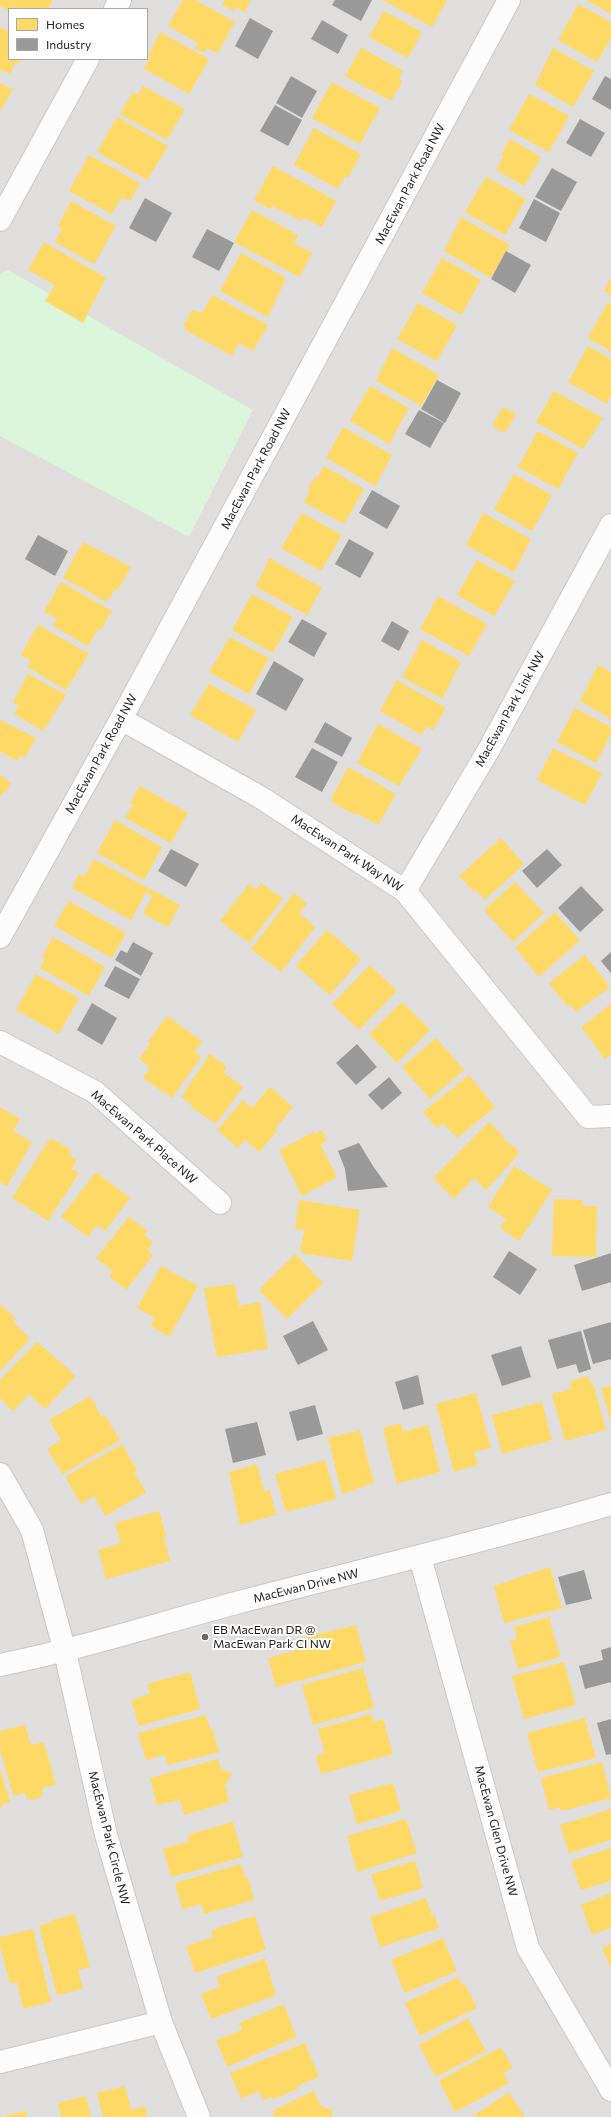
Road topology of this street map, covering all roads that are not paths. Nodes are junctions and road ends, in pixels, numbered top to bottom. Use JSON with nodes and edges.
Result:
{"nodes":[{"id":1,"x":509,"y":0,"type":"edge"},
{"id":2,"x":87,"y":60,"type":"edge"},
{"id":3,"x":0,"y":220,"type":"edge"},
{"id":4,"x":611,"y":525,"type":"edge"},
{"id":5,"x":121,"y":720,"type":"junction"},
{"id":6,"x":405,"y":891,"type":"junction"},
{"id":7,"x":0,"y":937,"type":"edge"},
{"id":8,"x":0,"y":1042,"type":"edge"},
{"id":9,"x":611,"y":1116,"type":"edge"},
{"id":10,"x":220,"y":1203,"type":"dead end"},
{"id":11,"x":0,"y":1474,"type":"edge"},
{"id":12,"x":611,"y":1504,"type":"edge"},
{"id":13,"x":420,"y":1557,"type":"junction"},
{"id":14,"x":65,"y":1652,"type":"junction"},
{"id":15,"x":0,"y":1665,"type":"edge"},
{"id":16,"x":160,"y":2022,"type":"junction"},
{"id":17,"x":0,"y":2062,"type":"edge"},
{"id":18,"x":611,"y":2090,"type":"edge"},
{"id":19,"x":199,"y":2117,"type":"edge"}],
"edges":[{"from":1,"to":5,"type":"street","name":"MacEwan Park Road NW"},
{"from":2,"to":3,"type":"street"},
{"from":4,"to":6,"type":"street","name":"MacEwan Park Link NW"},
{"from":5,"to":6,"type":"street","name":"MacEwan Park Way NW"},
{"from":5,"to":7,"type":"street","name":"MacEwan Park Road NW"},
{"from":6,"to":9,"type":"street","name":"MacEwan Park Way NW"},
{"from":8,"to":10,"type":"street","name":"MacEwan Park Place NW"},
{"from":11,"to":14,"type":"street"},
{"from":12,"to":13,"type":"street","name":"MacEwan Drive NW"},
{"from":13,"to":14,"type":"street","name":"MacEwan Drive NW"},
{"from":13,"to":18,"type":"street","name":"MacEwan Glen Drive NW"},
{"from":14,"to":15,"type":"street","name":"MacEwan Drive NW"},
{"from":14,"to":16,"type":"street","name":"MacEwan Park Circle NW"},
{"from":16,"to":17,"type":"street"},
{"from":16,"to":19,"type":"street","name":"MacEwan Park Circle NW"}]}
